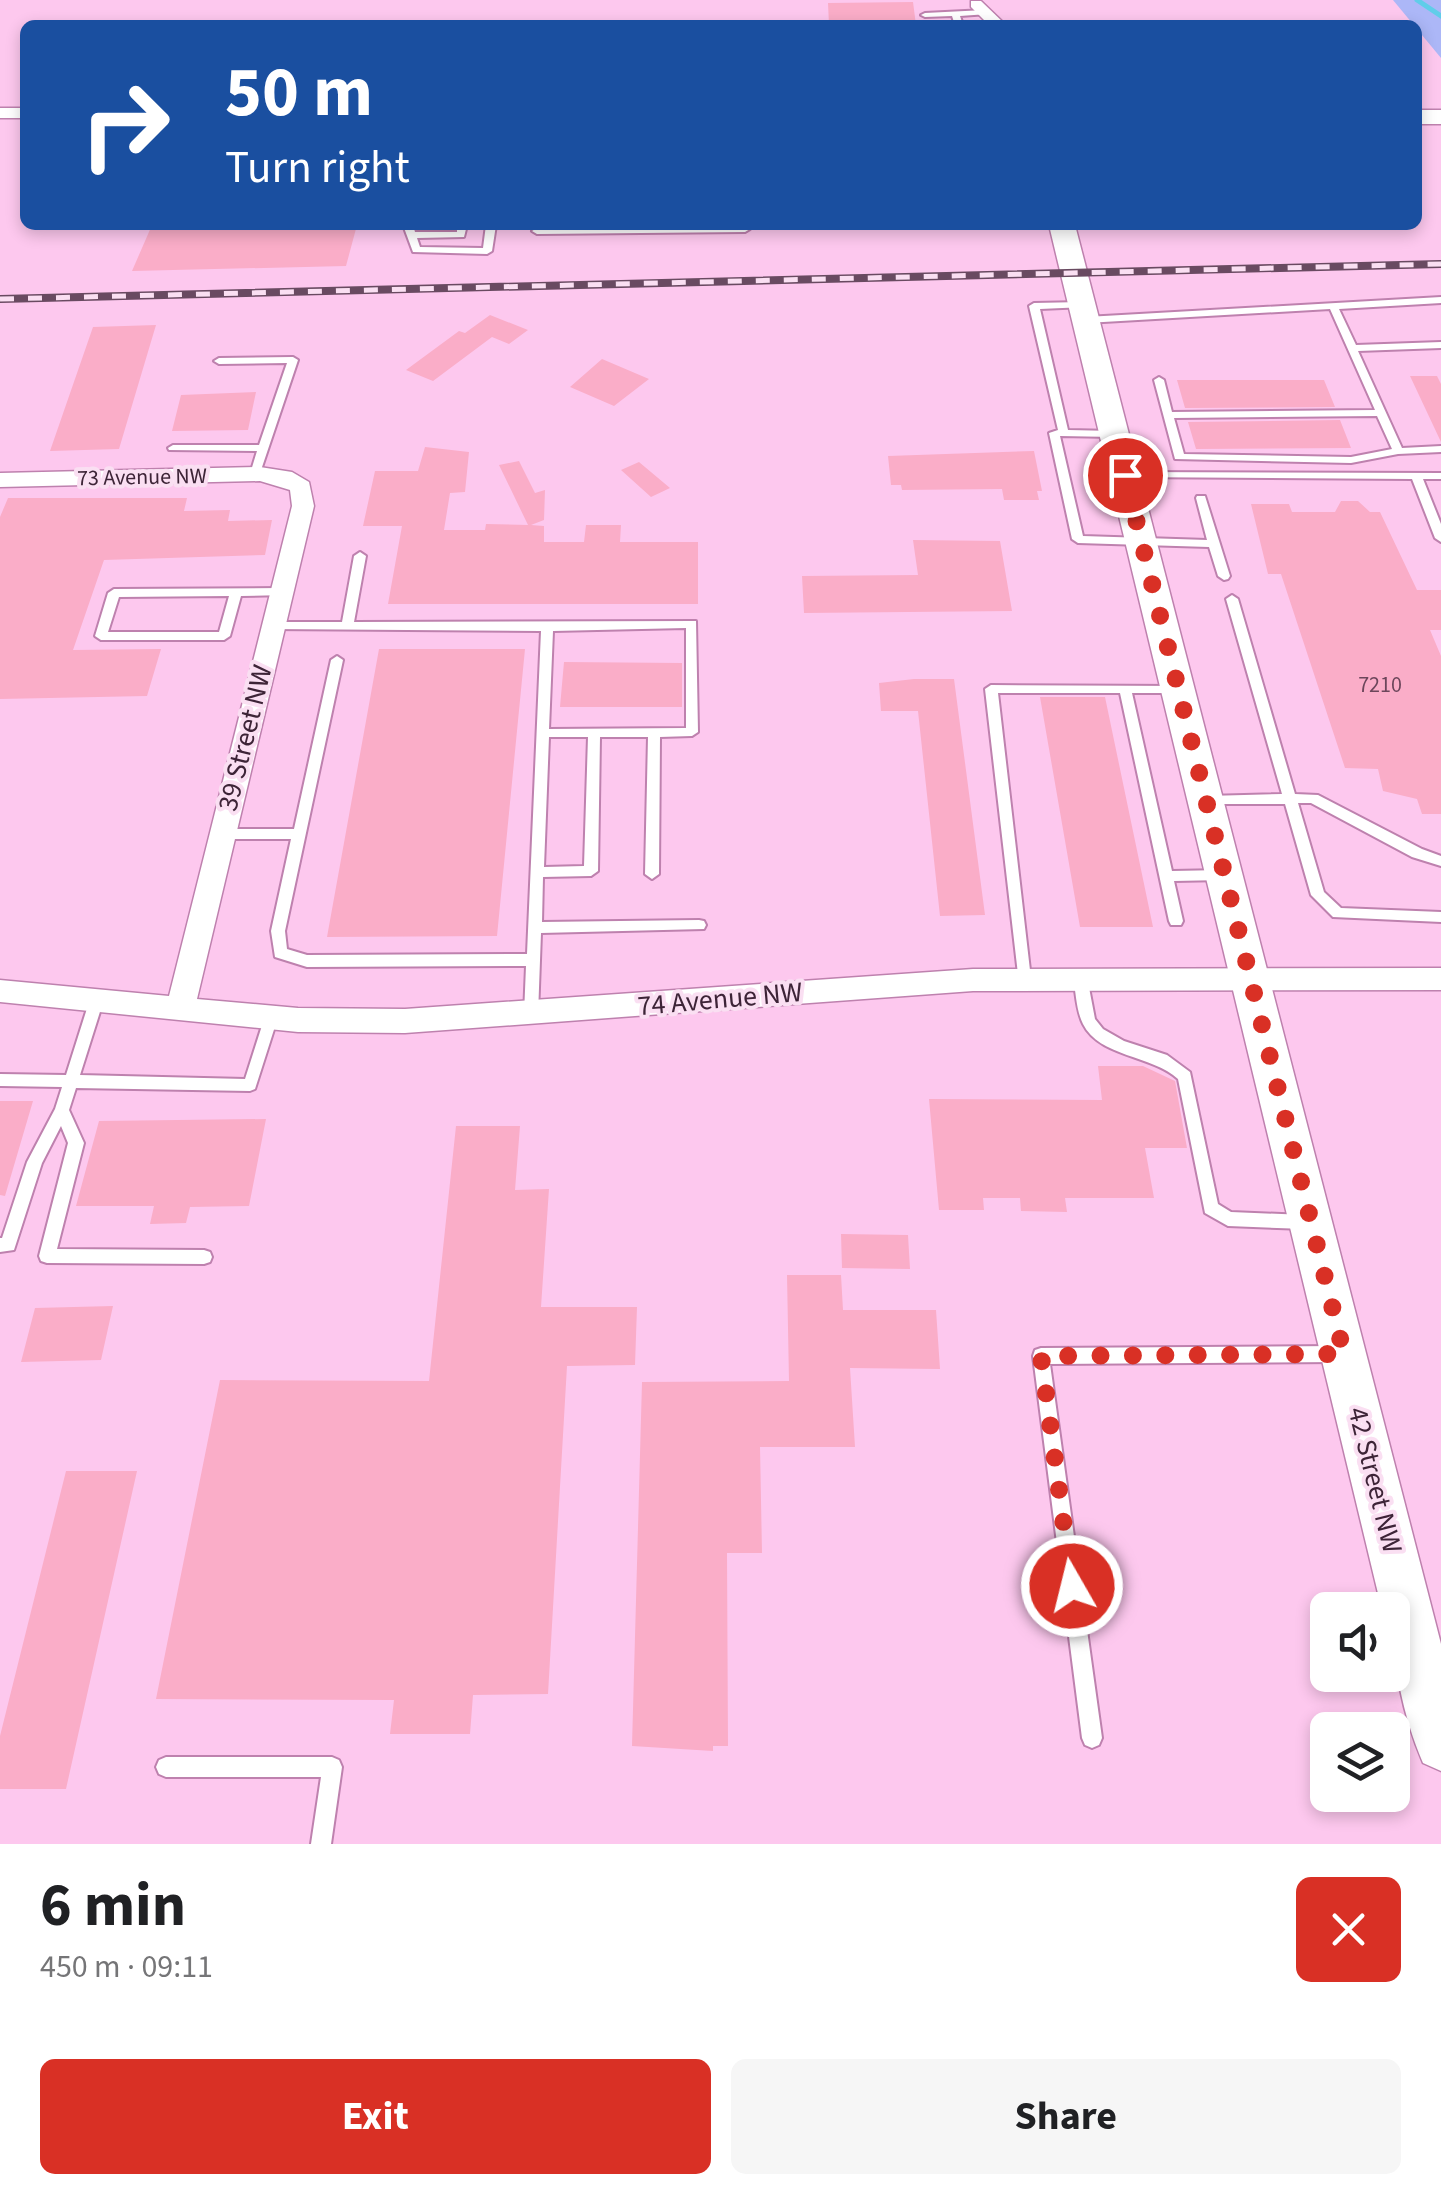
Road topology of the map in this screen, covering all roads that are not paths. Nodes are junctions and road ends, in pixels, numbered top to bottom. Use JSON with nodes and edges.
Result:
{"nodes":[{"id":1,"x":926,"y":14,"type":"dead end"},
{"id":2,"x":955,"y":14,"type":"junction"},
{"id":3,"x":987,"y":14,"type":"edge"},
{"id":4,"x":957,"y":20,"type":"edge"},
{"id":5,"x":409,"y":230,"type":"edge"},
{"id":6,"x":461,"y":230,"type":"edge"},
{"id":7,"x":490,"y":230,"type":"edge"},
{"id":8,"x":564,"y":230,"type":"edge"},
{"id":9,"x":1063,"y":230,"type":"edge"},
{"id":10,"x":537,"y":231,"type":"dead end"},
{"id":11,"x":1441,"y":300,"type":"edge"},
{"id":12,"x":1333,"y":305,"type":"junction"},
{"id":13,"x":1084,"y":312,"type":"junction"},
{"id":14,"x":1441,"y":345,"type":"edge"},
{"id":15,"x":1352,"y":348,"type":"junction"},
{"id":16,"x":219,"y":361,"type":"dead end"},
{"id":17,"x":1159,"y":380,"type":"dead end"},
{"id":18,"x":1382,"y":414,"type":"junction"},
{"id":19,"x":1168,"y":415,"type":"junction"},
{"id":20,"x":1064,"y":434,"type":"junction"},
{"id":21,"x":1114,"y":434,"type":"junction"},
{"id":22,"x":173,"y":448,"type":"dead end"},
{"id":23,"x":263,"y":448,"type":"junction"},
{"id":24,"x":1441,"y":449,"type":"edge"},
{"id":25,"x":1398,"y":450,"type":"junction"},
{"id":26,"x":254,"y":474,"type":"junction"},
{"id":27,"x":1125,"y":475,"type":"junction"},
{"id":28,"x":1416,"y":476,"type":"junction"},
{"id":29,"x":1441,"y":476,"type":"edge"},
{"id":30,"x":284,"y":477,"type":"joint"},
{"id":31,"x":0,"y":480,"type":"edge"},
{"id":32,"x":1202,"y":498,"type":"dead end"},
{"id":33,"x":1441,"y":538,"type":"edge"},
{"id":34,"x":1142,"y":544,"type":"junction"},
{"id":35,"x":1214,"y":544,"type":"junction"},
{"id":36,"x":360,"y":556,"type":"dead end"},
{"id":37,"x":1224,"y":576,"type":"dead end"},
{"id":38,"x":236,"y":592,"type":"junction"},
{"id":39,"x":282,"y":592,"type":"junction"},
{"id":40,"x":1232,"y":599,"type":"dead end"},
{"id":41,"x":273,"y":626,"type":"junction"},
{"id":42,"x":348,"y":626,"type":"junction"},
{"id":43,"x":547,"y":627,"type":"junction"},
{"id":44,"x":336,"y":660,"type":"dead end"},
{"id":45,"x":1178,"y":689,"type":"junction"},
{"id":46,"x":1125,"y":690,"type":"junction"},
{"id":47,"x":594,"y":732,"type":"junction"},
{"id":48,"x":654,"y":732,"type":"junction"},
{"id":49,"x":542,"y":733,"type":"junction"},
{"id":50,"x":1288,"y":799,"type":"junction"},
{"id":51,"x":1206,"y":801,"type":"junction"},
{"id":52,"x":222,"y":834,"type":"junction"},
{"id":53,"x":299,"y":834,"type":"junction"},
{"id":54,"x":1441,"y":861,"type":"edge"},
{"id":55,"x":536,"y":872,"type":"junction"},
{"id":56,"x":652,"y":874,"type":"dead end"},
{"id":57,"x":1224,"y":875,"type":"junction"},
{"id":58,"x":1166,"y":876,"type":"junction"},
{"id":59,"x":1441,"y":917,"type":"edge"},
{"id":60,"x":1176,"y":921,"type":"dead end"},
{"id":61,"x":699,"y":926,"type":"dead end"},
{"id":62,"x":534,"y":928,"type":"junction"},
{"id":63,"x":533,"y":960,"type":"junction"},
{"id":64,"x":1250,"y":976,"type":"junction"},
{"id":65,"x":1080,"y":977,"type":"junction"},
{"id":66,"x":1024,"y":978,"type":"junction"},
{"id":67,"x":1441,"y":980,"type":"edge"},
{"id":68,"x":0,"y":991,"type":"edge"},
{"id":69,"x":97,"y":999,"type":"junction"},
{"id":70,"x":180,"y":1008,"type":"junction"},
{"id":71,"x":531,"y":1015,"type":"junction"},
{"id":72,"x":271,"y":1018,"type":"junction"},
{"id":73,"x":0,"y":1080,"type":"edge"},
{"id":74,"x":71,"y":1082,"type":"junction"},
{"id":75,"x":62,"y":1110,"type":"junction"},
{"id":76,"x":1310,"y":1222,"type":"junction"},
{"id":77,"x":0,"y":1245,"type":"edge"},
{"id":78,"x":204,"y":1256,"type":"dead end"},
{"id":79,"x":1344,"y":1354,"type":"junction"},
{"id":80,"x":1092,"y":1738,"type":"dead end"},
{"id":81,"x":1441,"y":1745,"type":"edge"},
{"id":82,"x":166,"y":1767,"type":"dead end"},
{"id":83,"x":321,"y":1844,"type":"edge"}],
"edges":[{"from":1,"to":2,"type":"lane"},
{"from":2,"to":3,"type":"lane"},
{"from":2,"to":4,"type":"lane"},
{"from":5,"to":6,"type":"lane"},
{"from":5,"to":7,"type":"lane"},
{"from":6,"to":7,"type":"lane"},
{"from":8,"to":10,"type":"lane"},
{"from":9,"to":13,"type":"street","name":"42 Street NW"},
{"from":11,"to":12,"type":"lane"},
{"from":12,"to":13,"type":"lane"},
{"from":12,"to":15,"type":"lane"},
{"from":13,"to":20,"type":"lane"},
{"from":13,"to":21,"type":"street","name":"42 Street NW"},
{"from":14,"to":15,"type":"lane"},
{"from":15,"to":18,"type":"lane"},
{"from":16,"to":23,"type":"lane"},
{"from":17,"to":19,"type":"lane"},
{"from":18,"to":19,"type":"lane"},
{"from":18,"to":25,"type":"lane"},
{"from":19,"to":25,"type":"lane"},
{"from":20,"to":21,"type":"lane"},
{"from":20,"to":34,"type":"lane"},
{"from":21,"to":27,"type":"street","name":"42 Street NW"},
{"from":22,"to":23,"type":"lane"},
{"from":23,"to":26,"type":"lane"},
{"from":24,"to":25,"type":"lane"},
{"from":26,"to":30,"type":"street","name":"73 Avenue NW"},
{"from":26,"to":31,"type":"street","name":"73 Avenue NW"},
{"from":27,"to":28,"type":"lane"},
{"from":27,"to":34,"type":"street","name":"42 Street NW"},
{"from":28,"to":29,"type":"lane"},
{"from":28,"to":33,"type":"lane"},
{"from":30,"to":39,"type":"street","name":"39 Street NW"},
{"from":32,"to":35,"type":"lane"},
{"from":34,"to":35,"type":"lane"},
{"from":34,"to":45,"type":"street","name":"42 Street NW"},
{"from":35,"to":37,"type":"lane"},
{"from":36,"to":42,"type":"lane"},
{"from":38,"to":38,"type":"lane"},
{"from":38,"to":39,"type":"lane"},
{"from":39,"to":41,"type":"street","name":"39 Street NW"},
{"from":40,"to":50,"type":"lane"},
{"from":41,"to":42,"type":"lane"},
{"from":41,"to":52,"type":"street","name":"39 Street NW"},
{"from":42,"to":43,"type":"lane"},
{"from":43,"to":48,"type":"lane"},
{"from":43,"to":49,"type":"lane"},
{"from":44,"to":53,"type":"lane"},
{"from":45,"to":46,"type":"lane"},
{"from":45,"to":51,"type":"street","name":"42 Street NW"},
{"from":46,"to":58,"type":"lane"},
{"from":46,"to":66,"type":"lane"},
{"from":47,"to":48,"type":"lane"},
{"from":47,"to":49,"type":"lane"},
{"from":47,"to":55,"type":"lane"},
{"from":48,"to":56,"type":"lane"},
{"from":49,"to":55,"type":"lane"},
{"from":50,"to":51,"type":"lane"},
{"from":50,"to":54,"type":"lane"},
{"from":50,"to":59,"type":"lane"},
{"from":51,"to":57,"type":"street","name":"42 Street NW"},
{"from":52,"to":53,"type":"lane"},
{"from":52,"to":70,"type":"street","name":"39 Street NW"},
{"from":53,"to":63,"type":"lane"},
{"from":55,"to":62,"type":"lane"},
{"from":57,"to":58,"type":"lane"},
{"from":57,"to":64,"type":"street","name":"42 Street NW"},
{"from":58,"to":60,"type":"lane"},
{"from":61,"to":62,"type":"lane"},
{"from":62,"to":63,"type":"lane"},
{"from":63,"to":71,"type":"lane"},
{"from":64,"to":65,"type":"street","name":"74 Avenue NW"},
{"from":64,"to":67,"type":"street","name":"74 Avenue NW"},
{"from":64,"to":76,"type":"street","name":"42 Street NW"},
{"from":65,"to":66,"type":"street","name":"74 Avenue NW"},
{"from":65,"to":76,"type":"lane"},
{"from":66,"to":71,"type":"street","name":"74 Avenue NW"},
{"from":68,"to":69,"type":"street","name":"74 Avenue NW"},
{"from":69,"to":70,"type":"street","name":"74 Avenue NW"},
{"from":69,"to":74,"type":"lane"},
{"from":70,"to":72,"type":"street","name":"74 Avenue NW"},
{"from":71,"to":72,"type":"street","name":"74 Avenue NW"},
{"from":72,"to":74,"type":"lane"},
{"from":73,"to":74,"type":"lane"},
{"from":74,"to":75,"type":"lane"},
{"from":75,"to":77,"type":"lane"},
{"from":75,"to":78,"type":"lane"},
{"from":76,"to":79,"type":"street","name":"42 Street NW"},
{"from":79,"to":80,"type":"lane"},
{"from":79,"to":81,"type":"street","name":"42 Street NW"},
{"from":82,"to":83,"type":"lane"}]}
